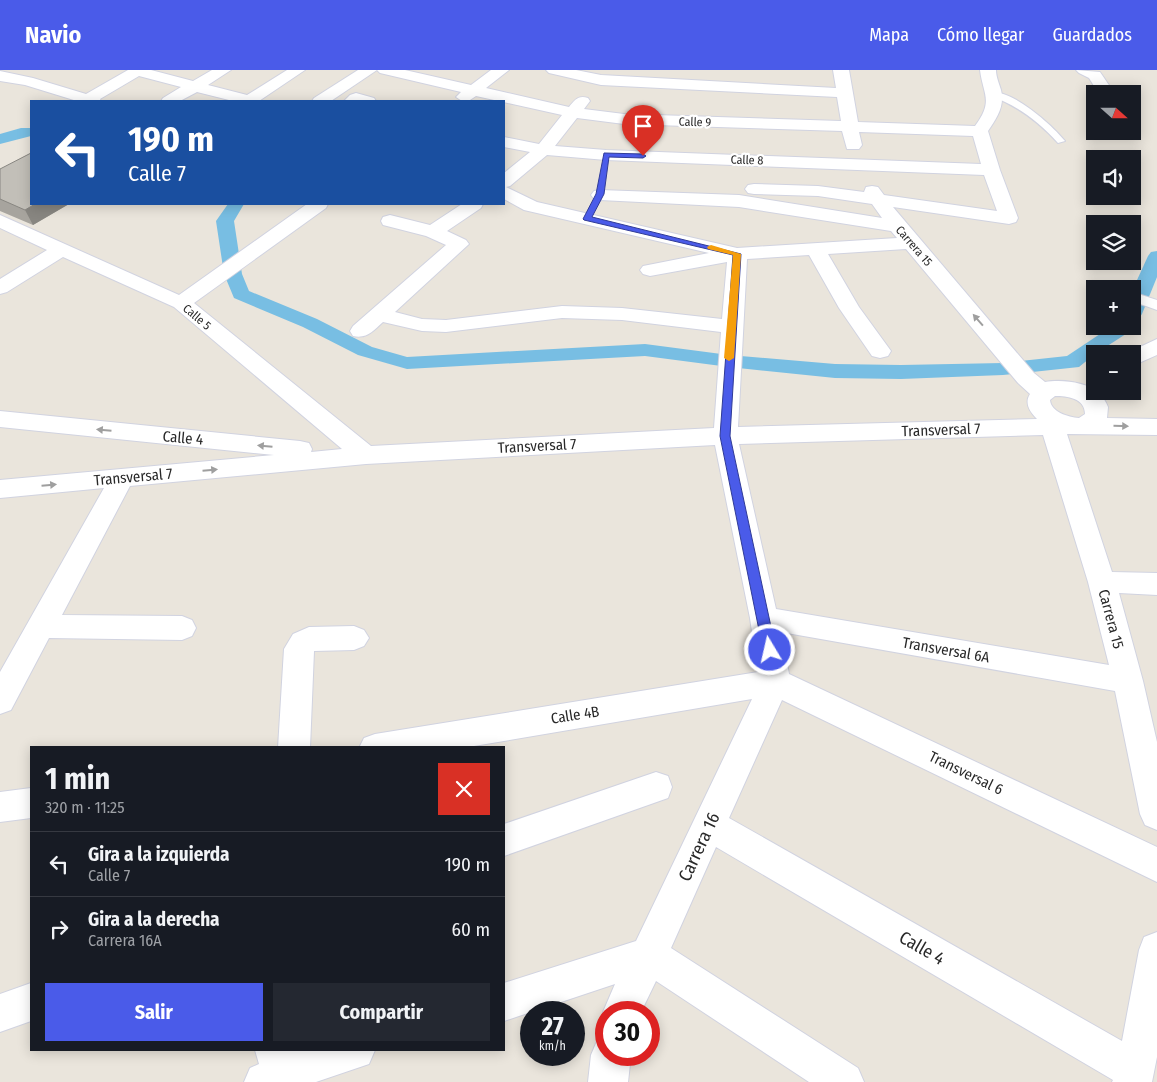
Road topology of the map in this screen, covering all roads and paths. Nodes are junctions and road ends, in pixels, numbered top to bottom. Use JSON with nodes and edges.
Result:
{"nodes":[{"id":1,"x":223,"y":70,"type":"edge"},
{"id":2,"x":297,"y":70,"type":"edge"},
{"id":3,"x":347,"y":70,"type":"edge"},
{"id":4,"x":385,"y":70,"type":"edge"},
{"id":5,"x":501,"y":70,"type":"edge"},
{"id":6,"x":554,"y":70,"type":"edge"},
{"id":7,"x":653,"y":70,"type":"edge"},
{"id":8,"x":841,"y":70,"type":"edge"},
{"id":9,"x":138,"y":71,"type":"edge"},
{"id":10,"x":366,"y":72,"type":"edge"},
{"id":11,"x":986,"y":72,"type":"edge"},
{"id":12,"x":1095,"y":72,"type":"edge"},
{"id":13,"x":0,"y":76,"type":"edge"},
{"id":14,"x":601,"y":80,"type":"junction"},
{"id":15,"x":1102,"y":85,"type":"edge"},
{"id":16,"x":195,"y":86,"type":"junction"},
{"id":17,"x":472,"y":91,"type":"junction"},
{"id":18,"x":844,"y":93,"type":"junction"},
{"id":19,"x":994,"y":94,"type":"junction"},
{"id":20,"x":90,"y":100,"type":"edge"},
{"id":21,"x":171,"y":100,"type":"edge"},
{"id":22,"x":245,"y":100,"type":"edge"},
{"id":23,"x":251,"y":100,"type":"edge"},
{"id":24,"x":322,"y":100,"type":"edge"},
{"id":25,"x":459,"y":100,"type":"edge"},
{"id":26,"x":572,"y":113,"type":"junction"},
{"id":27,"x":849,"y":127,"type":"junction"},
{"id":28,"x":980,"y":131,"type":"junction"},
{"id":29,"x":617,"y":138,"type":"junction"},
{"id":30,"x":1061,"y":141,"type":"dead end"},
{"id":31,"x":505,"y":142,"type":"edge"},
{"id":32,"x":543,"y":150,"type":"junction"},
{"id":33,"x":857,"y":165,"type":"junction"},
{"id":34,"x":990,"y":170,"type":"junction"},
{"id":35,"x":505,"y":181,"type":"edge"},
{"id":36,"x":754,"y":189,"type":"dead end"},
{"id":37,"x":505,"y":193,"type":"edge"},
{"id":38,"x":877,"y":200,"type":"junction"},
{"id":39,"x":318,"y":205,"type":"edge"},
{"id":40,"x":473,"y":205,"type":"edge"},
{"id":41,"x":587,"y":219,"type":"junction"},
{"id":42,"x":390,"y":220,"type":"dead end"},
{"id":43,"x":0,"y":222,"type":"edge"},
{"id":44,"x":897,"y":226,"type":"junction"},
{"id":45,"x":433,"y":232,"type":"junction"},
{"id":46,"x":911,"y":243,"type":"junction"},
{"id":47,"x":62,"y":249,"type":"junction"},
{"id":48,"x":816,"y":250,"type":"junction"},
{"id":49,"x":737,"y":254,"type":"junction"},
{"id":50,"x":650,"y":270,"type":"dead end"},
{"id":51,"x":1,"y":288,"type":"edge"},
{"id":52,"x":1141,"y":299,"type":"edge"},
{"id":53,"x":181,"y":303,"type":"junction"},
{"id":54,"x":1154,"y":304,"type":"edge"},
{"id":55,"x":379,"y":315,"type":"junction"},
{"id":56,"x":732,"y":327,"type":"junction"},
{"id":57,"x":361,"y":331,"type":"dead end"},
{"id":58,"x":1157,"y":346,"type":"edge"},
{"id":59,"x":880,"y":351,"type":"dead end"},
{"id":60,"x":1141,"y":354,"type":"edge"},
{"id":61,"x":1086,"y":383,"type":"edge"},
{"id":62,"x":1034,"y":386,"type":"junction"},
{"id":63,"x":1074,"y":390,"type":"junction"},
{"id":64,"x":0,"y":419,"type":"edge"},
{"id":65,"x":1071,"y":426,"type":"junction"},
{"id":66,"x":1157,"y":427,"type":"edge"},
{"id":67,"x":725,"y":436,"type":"junction"},
{"id":68,"x":366,"y":455,"type":"junction"},
{"id":69,"x":122,"y":478,"type":"junction"},
{"id":70,"x":0,"y":490,"type":"edge"},
{"id":71,"x":1102,"y":582,"type":"junction"},
{"id":72,"x":1157,"y":584,"type":"edge"},
{"id":73,"x":764,"y":618,"type":"junction"},
{"id":74,"x":41,"y":626,"type":"junction"},
{"id":75,"x":182,"y":628,"type":"dead end"},
{"id":76,"x":354,"y":638,"type":"dead end"},
{"id":77,"x":1128,"y":681,"type":"junction"},
{"id":78,"x":775,"y":682,"type":"junction"},
{"id":79,"x":0,"y":701,"type":"edge"},
{"id":80,"x":294,"y":746,"type":"edge"},
{"id":81,"x":387,"y":746,"type":"edge"},
{"id":82,"x":656,"y":787,"type":"dead end"},
{"id":83,"x":30,"y":803,"type":"edge"},
{"id":84,"x":0,"y":808,"type":"edge"},
{"id":85,"x":1157,"y":814,"type":"edge"},
{"id":86,"x":709,"y":825,"type":"junction"},
{"id":87,"x":505,"y":840,"type":"edge"},
{"id":88,"x":1157,"y":865,"type":"edge"},
{"id":89,"x":1157,"y":950,"type":"edge"},
{"id":90,"x":648,"y":956,"type":"junction"},
{"id":91,"x":627,"y":1001,"type":"edge"},
{"id":92,"x":30,"y":1002,"type":"edge"},
{"id":93,"x":505,"y":1002,"type":"edge"},
{"id":94,"x":0,"y":1013,"type":"edge"},
{"id":95,"x":1152,"y":1021,"type":"edge"},
{"id":96,"x":351,"y":1051,"type":"edge"},
{"id":97,"x":610,"y":1066,"type":"edge"},
{"id":98,"x":276,"y":1072,"type":"edge"},
{"id":99,"x":1133,"y":1076,"type":"edge"},
{"id":100,"x":608,"y":1082,"type":"edge"},
{"id":101,"x":844,"y":1082,"type":"edge"}],
"edges":[{"from":1,"to":16,"type":"street"},
{"from":2,"to":23,"type":"street"},
{"from":3,"to":10,"type":"street"},
{"from":4,"to":17,"type":"street","name":"Calle 9"},
{"from":5,"to":17,"type":"street"},
{"from":6,"to":14,"type":"street"},
{"from":7,"to":29,"type":"street"},
{"from":8,"to":18,"type":"street","name":"Carrera 15"},
{"from":9,"to":16,"type":"street"},
{"from":9,"to":20,"type":"street"},
{"from":10,"to":24,"type":"street"},
{"from":11,"to":19,"type":"street"},
{"from":12,"to":15,"type":"street"},
{"from":13,"to":20,"type":"street"},
{"from":14,"to":26,"type":"street"},
{"from":14,"to":29,"type":"street"},
{"from":16,"to":21,"type":"street"},
{"from":16,"to":22,"type":"street"},
{"from":17,"to":25,"type":"street"},
{"from":17,"to":26,"type":"street","name":"Calle 9"},
{"from":18,"to":27,"type":"street","name":"Carrera 15"},
{"from":18,"to":29,"type":"street"},
{"from":19,"to":28,"type":"street"},
{"from":19,"to":30,"type":"lane"},
{"from":26,"to":29,"type":"street","name":"Calle 9"},
{"from":26,"to":32,"type":"street"},
{"from":27,"to":28,"type":"street","name":"Calle 9"},
{"from":27,"to":29,"type":"street","name":"Calle 9"},
{"from":27,"to":33,"type":"street","name":"Carrera 15"},
{"from":28,"to":34,"type":"street"},
{"from":29,"to":32,"type":"street","name":"Calle 8"},
{"from":29,"to":33,"type":"street","name":"Calle 8"},
{"from":29,"to":41,"type":"street"},
{"from":29,"to":44,"type":"street"},
{"from":31,"to":32,"type":"street","name":"Calle 8"},
{"from":32,"to":35,"type":"street"},
{"from":33,"to":34,"type":"street","name":"Calle 8"},
{"from":33,"to":38,"type":"street","name":"Carrera 15"},
{"from":34,"to":38,"type":"street"},
{"from":36,"to":38,"type":"street"},
{"from":37,"to":41,"type":"street"},
{"from":38,"to":44,"type":"street","name":"Carrera 15"},
{"from":39,"to":53,"type":"street"},
{"from":40,"to":45,"type":"street"},
{"from":41,"to":49,"type":"street"},
{"from":42,"to":45,"type":"street"},
{"from":43,"to":47,"type":"street","name":"Calle 5"},
{"from":44,"to":46,"type":"street","name":"Carrera 15"},
{"from":45,"to":55,"type":"street"},
{"from":46,"to":48,"type":"street"},
{"from":62,"to":46,"type":"street","name":"Carrera 15","one_way":true},
{"from":47,"to":51,"type":"street"},
{"from":47,"to":53,"type":"street","name":"Calle 5"},
{"from":48,"to":49,"type":"street"},
{"from":48,"to":59,"type":"street"},
{"from":49,"to":50,"type":"street"},
{"from":49,"to":56,"type":"street"},
{"from":52,"to":54,"type":"street"},
{"from":53,"to":68,"type":"street","name":"Calle 5"},
{"from":55,"to":56,"type":"street"},
{"from":55,"to":57,"type":"street"},
{"from":56,"to":67,"type":"street"},
{"from":58,"to":60,"type":"street"},
{"from":61,"to":63,"type":"street"},
{"from":62,"to":63,"type":"street"},
{"from":62,"to":65,"type":"street"},
{"from":63,"to":65,"type":"street"},
{"from":68,"to":64,"type":"street","name":"Calle 4","one_way":true},
{"from":65,"to":66,"type":"street","name":"Transversal 7","one_way":true},
{"from":65,"to":67,"type":"street","name":"Transversal 7"},
{"from":65,"to":71,"type":"street","name":"Carrera 15"},
{"from":67,"to":68,"type":"street","name":"Transversal 7"},
{"from":67,"to":73,"type":"street"},
{"from":69,"to":68,"type":"street","name":"Transversal 7","one_way":true},
{"from":70,"to":69,"type":"street","name":"Transversal 7","one_way":true},
{"from":69,"to":74,"type":"street"},
{"from":71,"to":72,"type":"street"},
{"from":71,"to":77,"type":"street","name":"Carrera 15"},
{"from":73,"to":77,"type":"street","name":"Transversal 6A"},
{"from":73,"to":78,"type":"street"},
{"from":74,"to":75,"type":"street"},
{"from":74,"to":79,"type":"street"},
{"from":76,"to":80,"type":"street"},
{"from":77,"to":85,"type":"street","name":"Carrera 15"},
{"from":78,"to":81,"type":"street","name":"Calle 4B"},
{"from":78,"to":86,"type":"street","name":"Carrera 16"},
{"from":78,"to":88,"type":"street","name":"Transversal 6"},
{"from":82,"to":87,"type":"street"},
{"from":83,"to":84,"type":"street"},
{"from":86,"to":90,"type":"street","name":"Carrera 16"},
{"from":86,"to":99,"type":"street","name":"Calle 4"},
{"from":89,"to":95,"type":"street"},
{"from":90,"to":91,"type":"street","name":"Carrera 16"},
{"from":90,"to":93,"type":"street"},
{"from":90,"to":101,"type":"street"},
{"from":92,"to":94,"type":"street"},
{"from":95,"to":99,"type":"street"},
{"from":96,"to":98,"type":"street"},
{"from":97,"to":100,"type":"street"}]}
